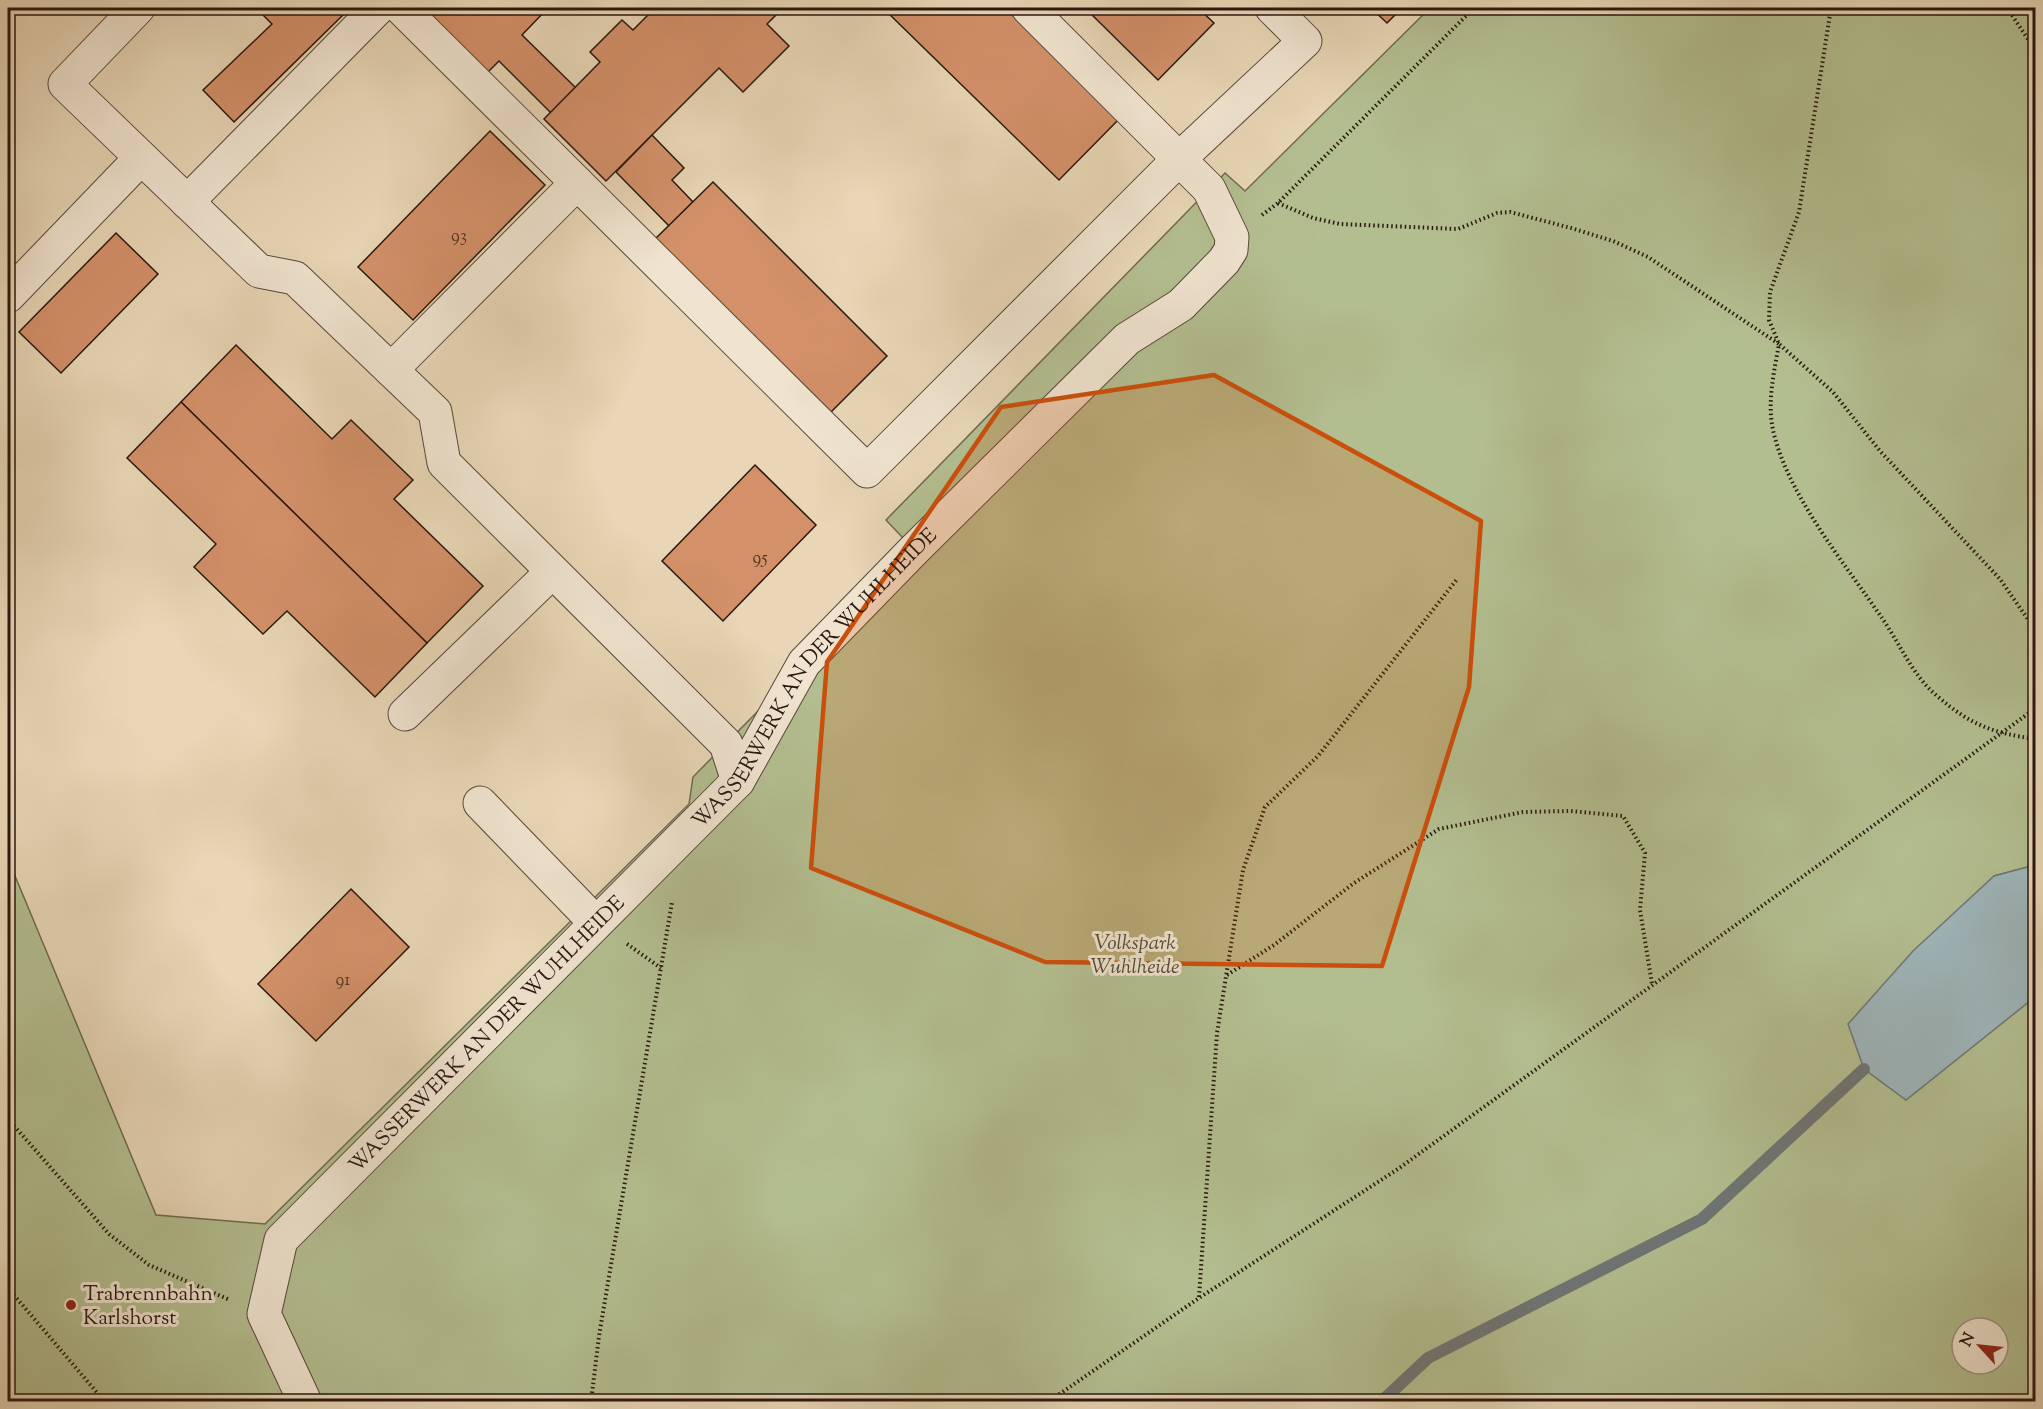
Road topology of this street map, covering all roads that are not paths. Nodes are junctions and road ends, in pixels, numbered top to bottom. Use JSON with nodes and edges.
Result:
{"nodes":[{"id":1,"x":138,"y":8,"type":"edge"},
{"id":2,"x":378,"y":8,"type":"edge"},
{"id":3,"x":401,"y":8,"type":"edge"},
{"id":4,"x":1028,"y":8,"type":"edge"},
{"id":5,"x":1272,"y":8,"type":"edge"},
{"id":6,"x":141,"y":158,"type":"junction"},
{"id":7,"x":1178,"y":160,"type":"junction"},
{"id":8,"x":577,"y":183,"type":"junction"},
{"id":9,"x":187,"y":202,"type":"junction"},
{"id":10,"x":8,"y":296,"type":"edge"},
{"id":11,"x":391,"y":370,"type":"junction"},
{"id":12,"x":552,"y":572,"type":"junction"},
{"id":13,"x":405,"y":714,"type":"dead end"},
{"id":14,"x":738,"y":781,"type":"junction"},
{"id":15,"x":480,"y":803,"type":"dead end"},
{"id":16,"x":597,"y":923,"type":"junction"},
{"id":17,"x":305,"y":1401,"type":"edge"}],
"edges":[{"from":1,"to":6,"type":"lane"},
{"from":2,"to":9,"type":"lane"},
{"from":3,"to":8,"type":"lane"},
{"from":4,"to":7,"type":"lane"},
{"from":5,"to":7,"type":"lane"},
{"from":6,"to":9,"type":"lane"},
{"from":6,"to":10,"type":"lane"},
{"from":7,"to":8,"type":"lane"},
{"from":7,"to":14,"type":"lane","name":"WASSERWERK AN DER WUHLHEIDE"},
{"from":8,"to":11,"type":"lane"},
{"from":9,"to":11,"type":"lane"},
{"from":11,"to":12,"type":"lane"},
{"from":12,"to":13,"type":"lane"},
{"from":12,"to":14,"type":"lane"},
{"from":14,"to":16,"type":"lane","name":"WASSERWERK AN DER WUHLHEIDE"},
{"from":15,"to":16,"type":"lane"},
{"from":16,"to":17,"type":"lane","name":"WASSERWERK AN DER WUHLHEIDE"}]}
